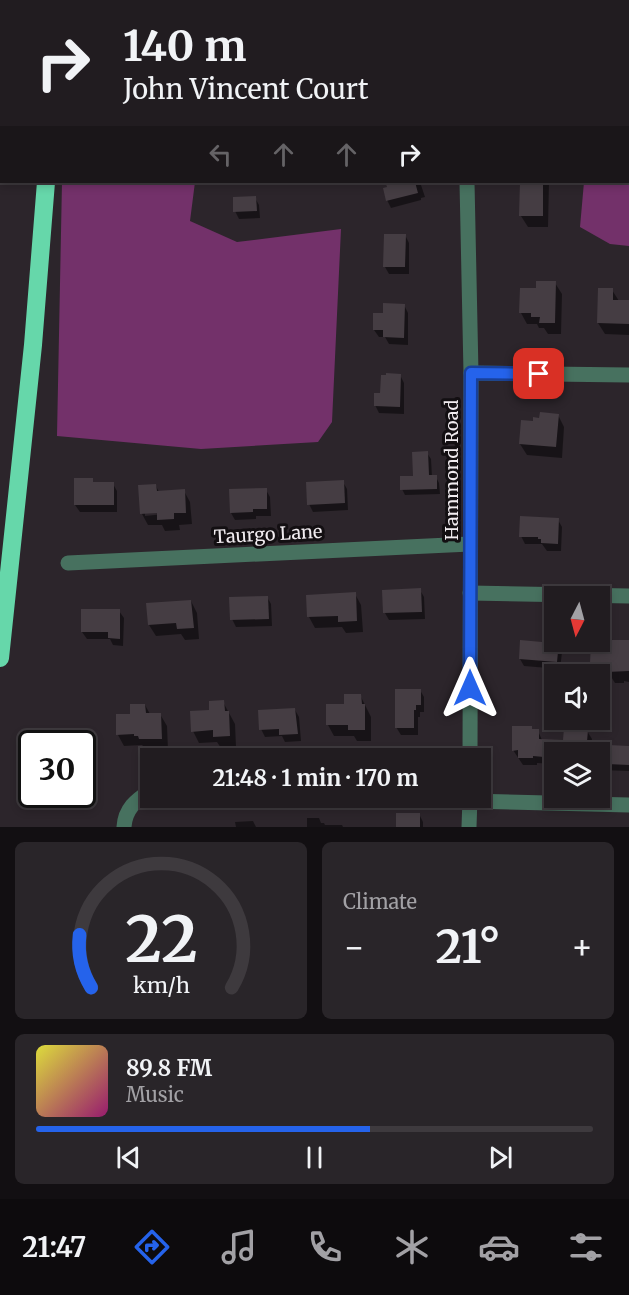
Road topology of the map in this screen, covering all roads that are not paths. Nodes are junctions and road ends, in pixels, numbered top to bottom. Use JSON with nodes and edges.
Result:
{"nodes":[{"id":1,"x":46,"y":183,"type":"edge"},
{"id":2,"x":467,"y":183,"type":"edge"},
{"id":3,"x":471,"y":373,"type":"junction"},
{"id":4,"x":629,"y":375,"type":"edge"},
{"id":5,"x":471,"y":544,"type":"junction"},
{"id":6,"x":68,"y":563,"type":"dead end"},
{"id":7,"x":470,"y":593,"type":"junction"},
{"id":8,"x":629,"y":596,"type":"edge"},
{"id":9,"x":0,"y":658,"type":"edge"},
{"id":10,"x":470,"y":748,"type":"edge"},
{"id":11,"x":140,"y":797,"type":"edge"},
{"id":12,"x":491,"y":800,"type":"edge"},
{"id":13,"x":629,"y":805,"type":"edge"},
{"id":14,"x":470,"y":808,"type":"edge"},
{"id":15,"x":124,"y":827,"type":"edge"},
{"id":16,"x":469,"y":827,"type":"edge"}],
"edges":[{"from":1,"to":9,"type":"highway"},
{"from":2,"to":3,"type":"street","name":"Hammond Road"},
{"from":3,"to":4,"type":"street"},
{"from":3,"to":5,"type":"street","name":"Hammond Road"},
{"from":5,"to":6,"type":"street","name":"Taurgo Lane"},
{"from":5,"to":7,"type":"street","name":"Hammond Road"},
{"from":7,"to":8,"type":"street"},
{"from":7,"to":10,"type":"street","name":"Hammond Road"},
{"from":11,"to":15,"type":"street"},
{"from":12,"to":13,"type":"street"},
{"from":14,"to":16,"type":"street"}]}
